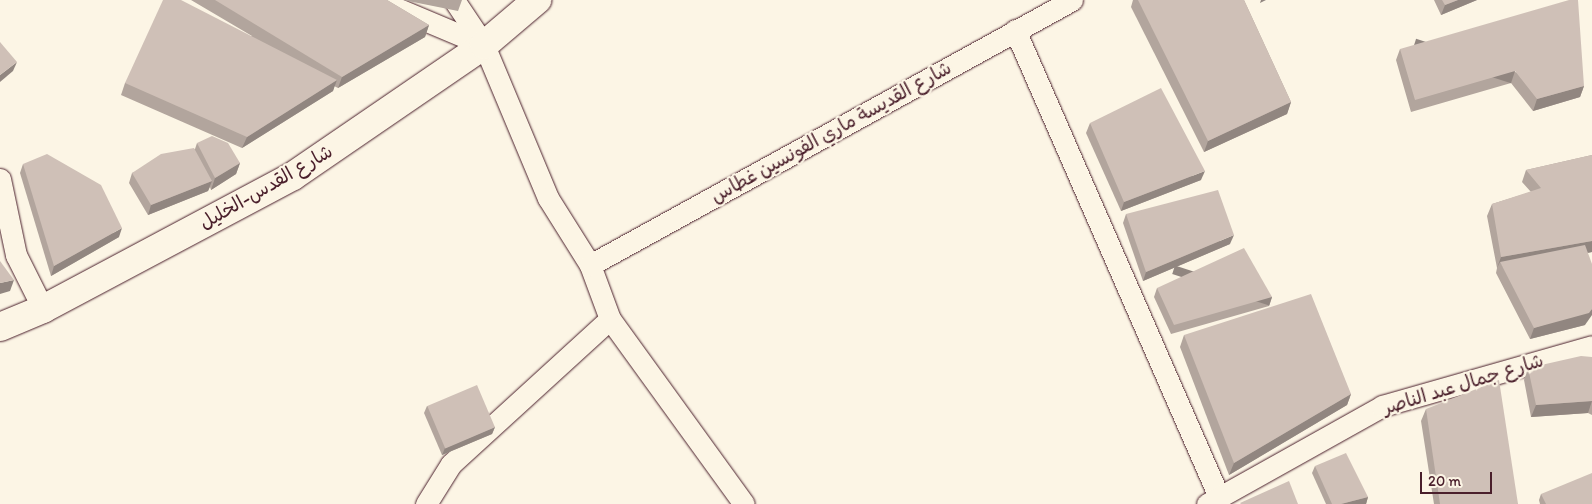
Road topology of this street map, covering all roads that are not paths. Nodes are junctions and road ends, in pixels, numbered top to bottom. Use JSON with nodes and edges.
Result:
{"nodes":[{"id":1,"x":377,"y":0,"type":"edge"},
{"id":2,"x":454,"y":0,"type":"edge"},
{"id":3,"x":537,"y":0,"type":"edge"},
{"id":4,"x":1072,"y":0,"type":"edge"},
{"id":5,"x":1015,"y":30,"type":"junction"},
{"id":6,"x":484,"y":45,"type":"junction"},
{"id":7,"x":0,"y":178,"type":"edge"},
{"id":8,"x":590,"y":265,"type":"junction"},
{"id":9,"x":43,"y":309,"type":"junction"},
{"id":10,"x":610,"y":319,"type":"junction"},
{"id":11,"x":0,"y":327,"type":"edge"},
{"id":12,"x":1592,"y":346,"type":"edge"},
{"id":13,"x":1213,"y":501,"type":"edge"},
{"id":14,"x":426,"y":504,"type":"edge"},
{"id":15,"x":744,"y":504,"type":"edge"}],
"edges":[{"from":1,"to":6,"type":"street"},
{"from":2,"to":6,"type":"street"},
{"from":3,"to":6,"type":"main road","name":"شارع القدس-الخليل"},
{"from":4,"to":5,"type":"street","name":"شارع القديسة ماري الفونسين غطاس"},
{"from":5,"to":8,"type":"street","name":"شارع القديسة ماري الفونسين غطاس"},
{"from":5,"to":13,"type":"street"},
{"from":6,"to":8,"type":"street"},
{"from":6,"to":9,"type":"main road","name":"شارع القدس-الخليل"},
{"from":7,"to":9,"type":"street"},
{"from":8,"to":10,"type":"street"},
{"from":9,"to":11,"type":"main road","name":"شارع القدس-الخليل"},
{"from":10,"to":14,"type":"street"},
{"from":10,"to":15,"type":"street"},
{"from":12,"to":13,"type":"street","name":"شارع جمال عبد الناصر"}]}
